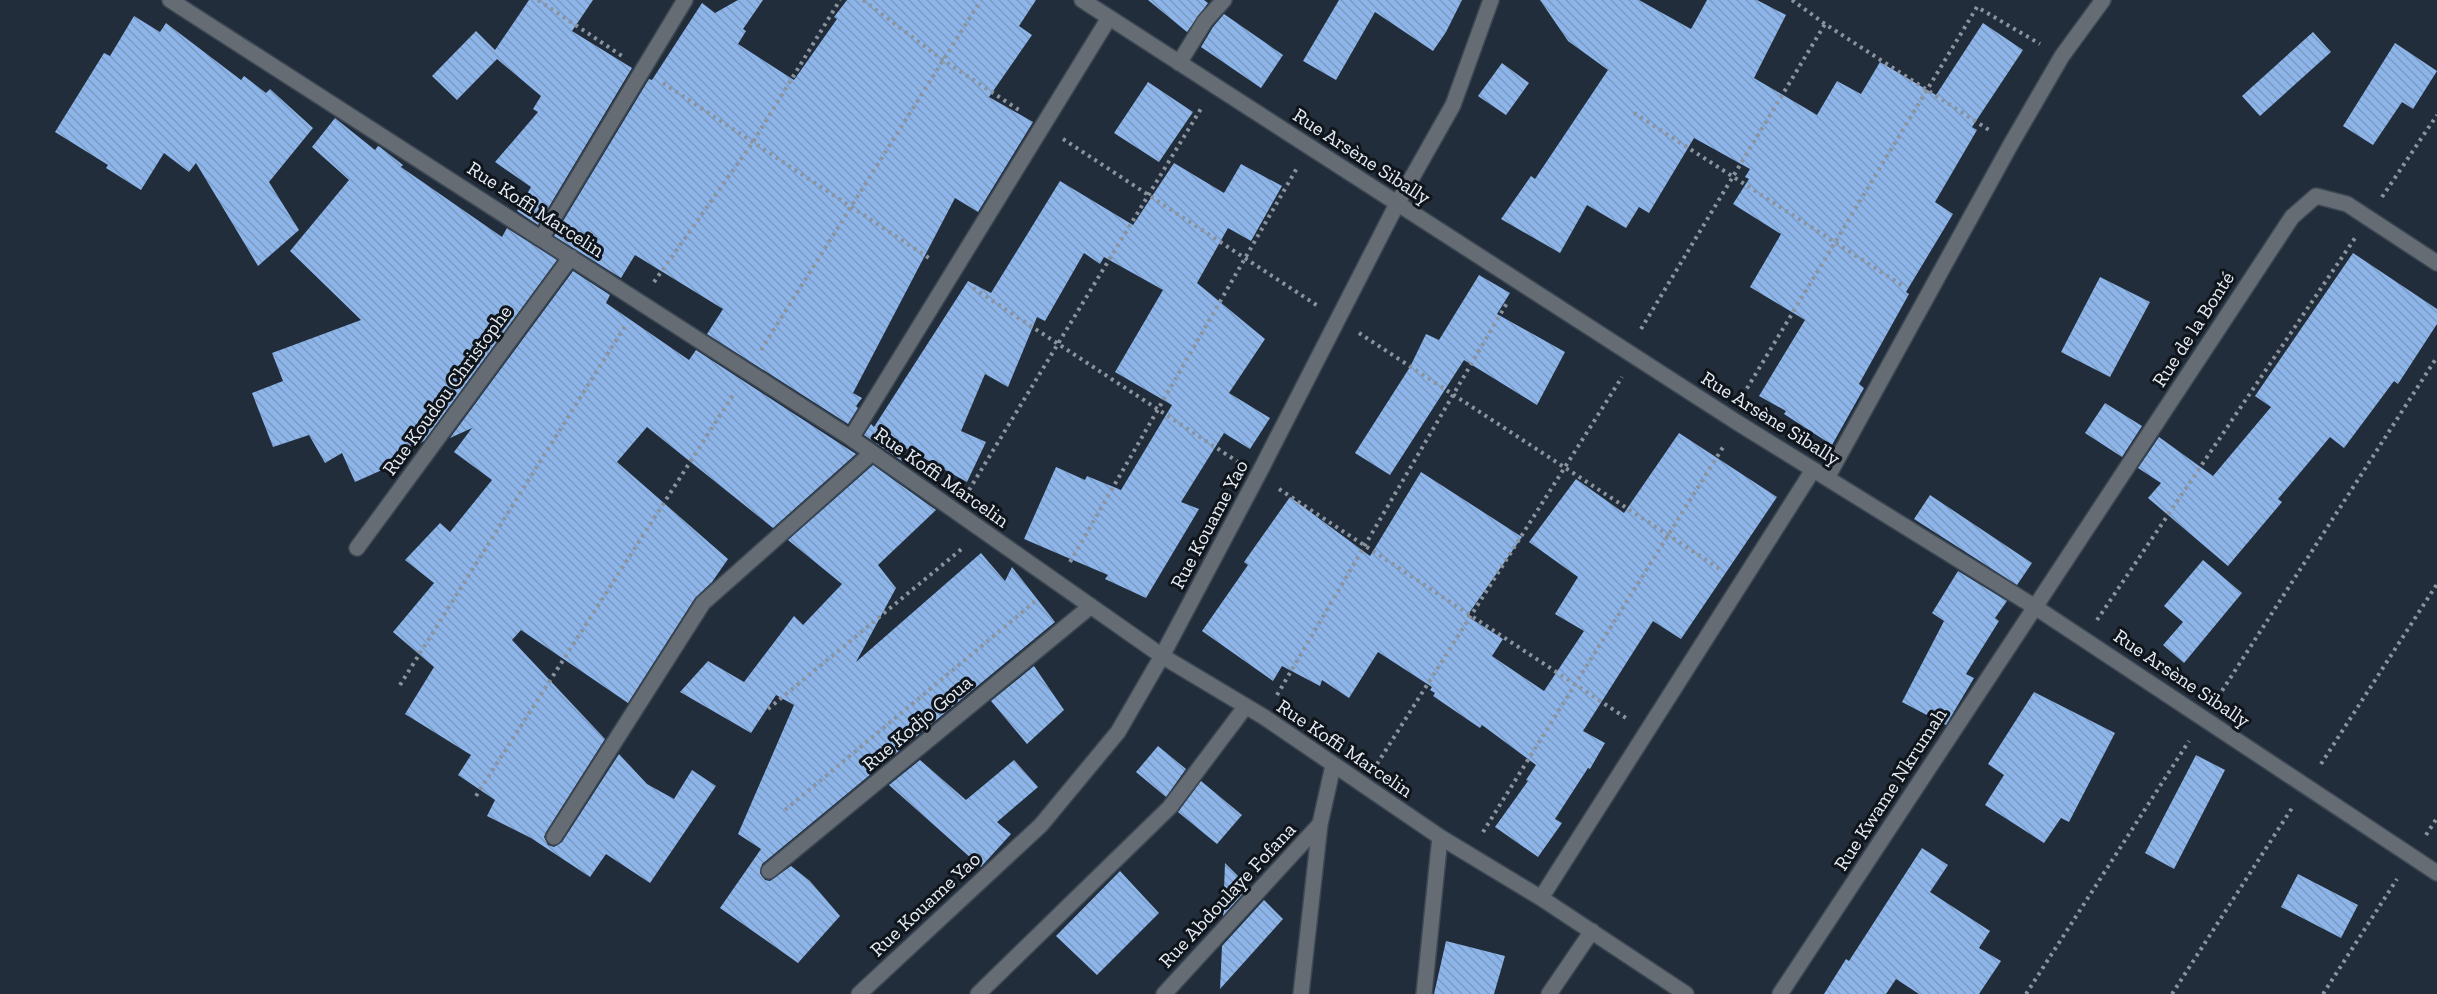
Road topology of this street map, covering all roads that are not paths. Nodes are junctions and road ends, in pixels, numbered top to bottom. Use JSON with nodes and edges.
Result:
{"nodes":[{"id":1,"x":171,"y":0,"type":"edge"},
{"id":2,"x":685,"y":0,"type":"edge"},
{"id":3,"x":1082,"y":0,"type":"edge"},
{"id":4,"x":1224,"y":0,"type":"edge"},
{"id":5,"x":1491,"y":0,"type":"edge"},
{"id":6,"x":2103,"y":0,"type":"edge"},
{"id":7,"x":1109,"y":18,"type":"junction"},
{"id":8,"x":1179,"y":63,"type":"junction"},
{"id":9,"x":1397,"y":204,"type":"junction"},
{"id":10,"x":542,"y":237,"type":"junction"},
{"id":11,"x":571,"y":257,"type":"junction"},
{"id":12,"x":2437,"y":263,"type":"edge"},
{"id":13,"x":851,"y":438,"type":"junction"},
{"id":14,"x":872,"y":453,"type":"junction"},
{"id":15,"x":1813,"y":470,"type":"junction"},
{"id":16,"x":1827,"y":478,"type":"junction"},
{"id":17,"x":357,"y":548,"type":"dead end"},
{"id":18,"x":1091,"y":606,"type":"junction"},
{"id":19,"x":2035,"y":607,"type":"junction"},
{"id":20,"x":1162,"y":656,"type":"junction"},
{"id":21,"x":1246,"y":706,"type":"junction"},
{"id":22,"x":1333,"y":766,"type":"junction"},
{"id":23,"x":1320,"y":824,"type":"junction"},
{"id":24,"x":554,"y":837,"type":"dead end"},
{"id":25,"x":1440,"y":837,"type":"junction"},
{"id":26,"x":770,"y":871,"type":"dead end"},
{"id":27,"x":2437,"y":873,"type":"edge"},
{"id":28,"x":1541,"y":898,"type":"junction"},
{"id":29,"x":1592,"y":931,"type":"junction"},
{"id":30,"x":859,"y":994,"type":"edge"},
{"id":31,"x":978,"y":994,"type":"edge"},
{"id":32,"x":1164,"y":994,"type":"edge"},
{"id":33,"x":1301,"y":994,"type":"edge"},
{"id":34,"x":1424,"y":994,"type":"edge"},
{"id":35,"x":1549,"y":994,"type":"edge"},
{"id":36,"x":1686,"y":994,"type":"edge"},
{"id":37,"x":1780,"y":994,"type":"edge"}],
"edges":[{"from":1,"to":10,"type":"street","name":"Rue Koffi Marcelin"},
{"from":2,"to":10,"type":"street"},
{"from":3,"to":7,"type":"street","name":"Rue Arsène Sibally"},
{"from":4,"to":8,"type":"street"},
{"from":5,"to":9,"type":"street","name":"Rue Kouame Yao"},
{"from":6,"to":16,"type":"street"},
{"from":7,"to":8,"type":"street","name":"Rue Arsène Sibally"},
{"from":7,"to":13,"type":"street"},
{"from":8,"to":9,"type":"street","name":"Rue Arsène Sibally"},
{"from":9,"to":15,"type":"street","name":"Rue Arsène Sibally"},
{"from":9,"to":20,"type":"street","name":"Rue Kouame Yao"},
{"from":10,"to":11,"type":"street","name":"Rue Koffi Marcelin"},
{"from":11,"to":13,"type":"street","name":"Rue Koffi Marcelin"},
{"from":11,"to":17,"type":"street","name":"Rue Koudou Christophe"},
{"from":12,"to":19,"type":"street","name":"Rue de la Bonté"},
{"from":13,"to":14,"type":"street","name":"Rue Koffi Marcelin"},
{"from":14,"to":18,"type":"street","name":"Rue Koffi Marcelin"},
{"from":14,"to":24,"type":"street"},
{"from":15,"to":16,"type":"street","name":"Rue Arsène Sibally"},
{"from":15,"to":28,"type":"street"},
{"from":16,"to":19,"type":"street","name":"Rue Arsène Sibally"},
{"from":18,"to":20,"type":"street","name":"Rue Koffi Marcelin"},
{"from":18,"to":26,"type":"street","name":"Rue Kodjo Goua"},
{"from":19,"to":27,"type":"street","name":"Rue Arsène Sibally"},
{"from":19,"to":37,"type":"street","name":"Rue Kwame Nkrumah"},
{"from":20,"to":21,"type":"street","name":"Rue Koffi Marcelin"},
{"from":20,"to":30,"type":"street","name":"Rue Kouame Yao"},
{"from":21,"to":22,"type":"street","name":"Rue Koffi Marcelin"},
{"from":21,"to":31,"type":"street"},
{"from":22,"to":23,"type":"street"},
{"from":22,"to":25,"type":"street","name":"Rue Koffi Marcelin"},
{"from":23,"to":32,"type":"street","name":"Rue Abdoulaye Fofana"},
{"from":23,"to":33,"type":"street"},
{"from":25,"to":28,"type":"street","name":"Rue Koffi Marcelin"},
{"from":25,"to":34,"type":"street"},
{"from":28,"to":29,"type":"street","name":"Rue Koffi Marcelin"},
{"from":29,"to":35,"type":"street"},
{"from":29,"to":36,"type":"street","name":"Rue Koffi Marcelin"}]}
